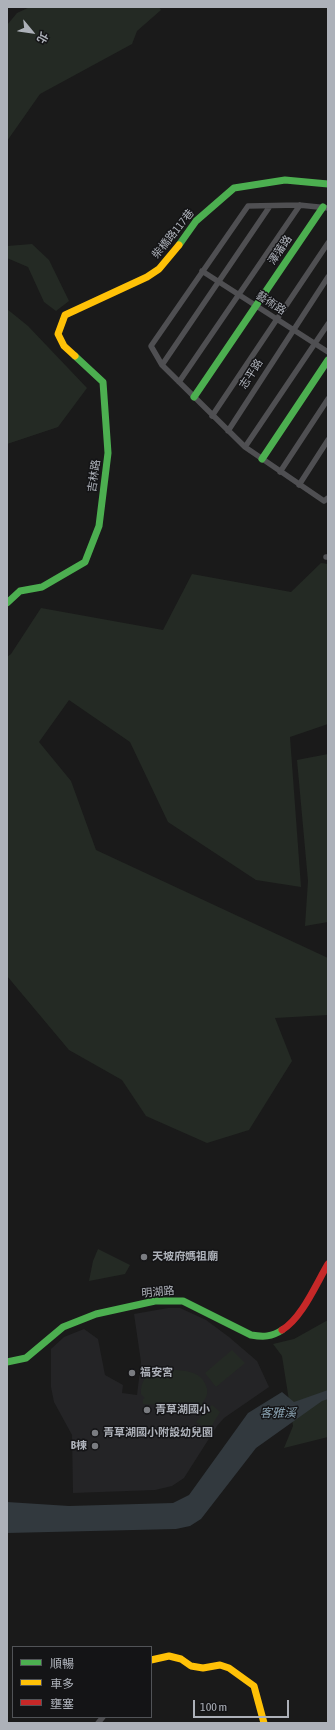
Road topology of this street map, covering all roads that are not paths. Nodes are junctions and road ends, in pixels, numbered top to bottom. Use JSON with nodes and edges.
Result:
{"nodes":[{"id":1,"x":328,"y":184,"type":"edge"},
{"id":2,"x":300,"y":205,"type":"junction"},
{"id":3,"x":270,"y":206,"type":"junction"},
{"id":4,"x":325,"y":208,"type":"edge"},
{"id":5,"x":328,"y":243,"type":"edge"},
{"id":6,"x":202,"y":271,"type":"junction"},
{"id":7,"x":328,"y":277,"type":"edge"},
{"id":8,"x":219,"y":281,"type":"junction"},
{"id":9,"x":239,"y":294,"type":"junction"},
{"id":10,"x":256,"y":306,"type":"junction"},
{"id":11,"x":63,"y":319,"type":"joint"},
{"id":12,"x":276,"y":319,"type":"junction"},
{"id":13,"x":328,"y":324,"type":"edge"},
{"id":14,"x":294,"y":330,"type":"junction"},
{"id":15,"x":315,"y":343,"type":"junction"},
{"id":16,"x":328,"y":352,"type":"edge"},
{"id":17,"x":328,"y":360,"type":"edge"},
{"id":18,"x":162,"y":365,"type":"junction"},
{"id":19,"x":179,"y":382,"type":"junction"},
{"id":20,"x":194,"y":397,"type":"junction"},
{"id":21,"x":328,"y":399,"type":"edge"},
{"id":22,"x":212,"y":416,"type":"junction"},
{"id":23,"x":228,"y":431,"type":"junction"},
{"id":24,"x":328,"y":440,"type":"edge"},
{"id":25,"x":245,"y":447,"type":"junction"},
{"id":26,"x":262,"y":460,"type":"junction"},
{"id":27,"x":280,"y":472,"type":"junction"},
{"id":28,"x":299,"y":485,"type":"junction"},
{"id":29,"x":327,"y":500,"type":"edge"},
{"id":30,"x":7,"y":603,"type":"edge"},
{"id":31,"x":328,"y":1264,"type":"edge"},
{"id":32,"x":7,"y":1362,"type":"edge"},
{"id":33,"x":152,"y":1660,"type":"edge"},
{"id":34,"x":264,"y":1723,"type":"edge"}],
"edges":[{"from":1,"to":11,"type":"street","name":"柴橋路117巷"},
{"from":2,"to":3,"type":"street","name":"澤藩路"},
{"from":2,"to":4,"type":"street","name":"澤藩路"},
{"from":2,"to":9,"type":"street"},
{"from":3,"to":6,"type":"street","name":"澤藩路"},
{"from":3,"to":8,"type":"street"},
{"from":4,"to":10,"type":"street","name":"澤藩路"},
{"from":5,"to":12,"type":"street"},
{"from":6,"to":8,"type":"street","name":"藝術路"},
{"from":6,"to":18,"type":"street"},
{"from":7,"to":14,"type":"street"},
{"from":8,"to":9,"type":"street","name":"藝術路"},
{"from":8,"to":18,"type":"street"},
{"from":9,"to":10,"type":"street","name":"藝術路"},
{"from":9,"to":19,"type":"street"},
{"from":10,"to":12,"type":"street","name":"藝術路"},
{"from":10,"to":20,"type":"street"},
{"from":11,"to":30,"type":"street","name":"吉林路"},
{"from":12,"to":14,"type":"street","name":"藝術路"},
{"from":12,"to":22,"type":"street"},
{"from":13,"to":15,"type":"street"},
{"from":14,"to":15,"type":"street","name":"藝術路"},
{"from":14,"to":23,"type":"street","name":"志平路"},
{"from":15,"to":16,"type":"street","name":"藝術路"},
{"from":15,"to":25,"type":"street"},
{"from":17,"to":26,"type":"street"},
{"from":18,"to":19,"type":"street"},
{"from":19,"to":20,"type":"street"},
{"from":20,"to":22,"type":"street"},
{"from":21,"to":27,"type":"street"},
{"from":22,"to":23,"type":"street"},
{"from":23,"to":25,"type":"street"},
{"from":24,"to":28,"type":"street"},
{"from":25,"to":26,"type":"street"},
{"from":26,"to":27,"type":"street"},
{"from":27,"to":28,"type":"street"},
{"from":28,"to":29,"type":"street"},
{"from":31,"to":32,"type":"street","name":"明湖路"},
{"from":33,"to":34,"type":"street"}]}
